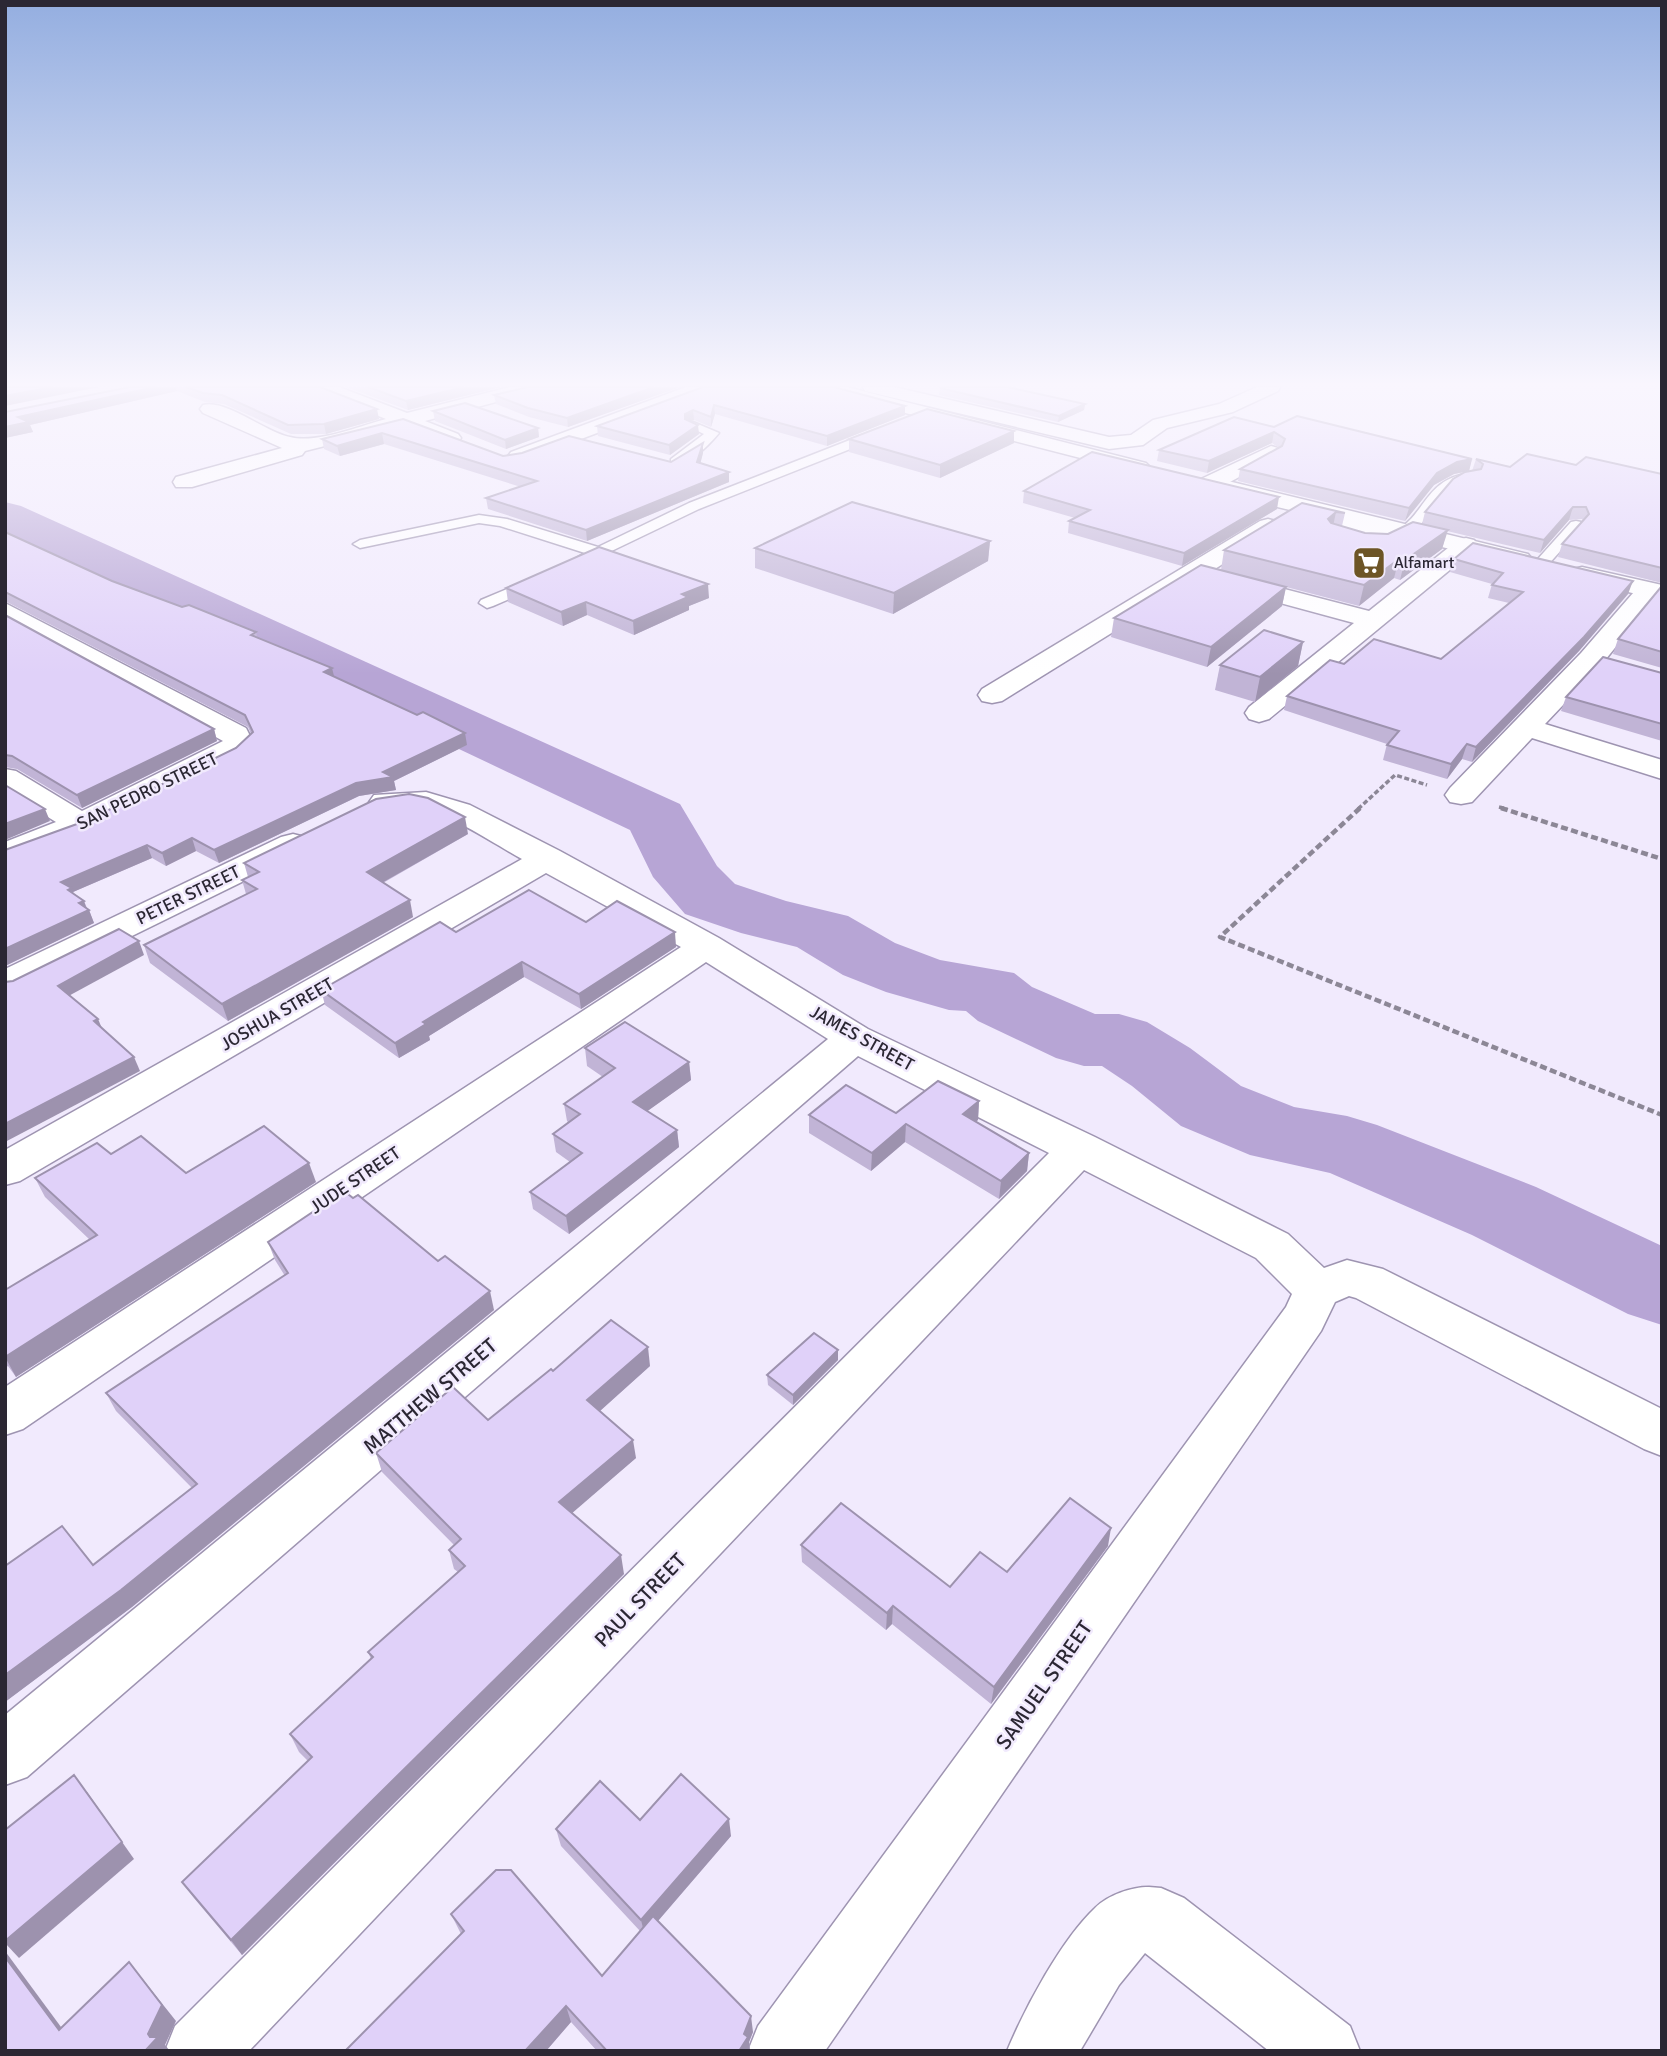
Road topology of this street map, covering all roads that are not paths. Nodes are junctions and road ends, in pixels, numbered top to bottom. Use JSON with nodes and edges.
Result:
{"nodes":[{"id":1,"x":752,"y":483,"type":"edge"},
{"id":2,"x":1205,"y":483,"type":"edge"},
{"id":3,"x":1449,"y":483,"type":"edge"},
{"id":4,"x":1209,"y":484,"type":"joint"},
{"id":5,"x":1308,"y":516,"type":"junction"},
{"id":6,"x":1576,"y":525,"type":"edge"},
{"id":7,"x":1402,"y":534,"type":"junction"},
{"id":8,"x":1333,"y":537,"type":"edge"},
{"id":9,"x":360,"y":544,"type":"dead end"},
{"id":10,"x":1466,"y":545,"type":"junction"},
{"id":11,"x":599,"y":552,"type":"junction"},
{"id":12,"x":1541,"y":564,"type":"junction"},
{"id":13,"x":1191,"y":572,"type":"junction"},
{"id":14,"x":1655,"y":591,"type":"edge"},
{"id":15,"x":487,"y":603,"type":"dead end"},
{"id":16,"x":5,"y":611,"type":"edge"},
{"id":17,"x":1372,"y":620,"type":"junction"},
{"id":18,"x":992,"y":695,"type":"dead end"},
{"id":19,"x":1259,"y":713,"type":"dead end"},
{"id":20,"x":1526,"y":727,"type":"junction"},
{"id":21,"x":1662,"y":770,"type":"edge"},
{"id":22,"x":5,"y":778,"type":"edge"},
{"id":23,"x":1461,"y":795,"type":"road end"},
{"id":24,"x":365,"y":808,"type":"edge"},
{"id":25,"x":81,"y":824,"type":"junction"},
{"id":26,"x":322,"y":829,"type":"edge"},
{"id":27,"x":5,"y":854,"type":"edge"},
{"id":28,"x":548,"y":858,"type":"junction"},
{"id":29,"x":706,"y":946,"type":"junction"},
{"id":30,"x":5,"y":985,"type":"edge"},
{"id":31,"x":854,"y":1038,"type":"junction"},
{"id":32,"x":1080,"y":1148,"type":"junction"},
{"id":33,"x":5,"y":1170,"type":"edge"},
{"id":34,"x":1310,"y":1304,"type":"junction"},
{"id":35,"x":5,"y":1414,"type":"edge"},
{"id":36,"x":1662,"y":1434,"type":"edge"},
{"id":37,"x":5,"y":1755,"type":"edge"},
{"id":38,"x":200,"y":2051,"type":"edge"},
{"id":39,"x":783,"y":2051,"type":"edge"},
{"id":40,"x":1042,"y":2051,"type":"edge"},
{"id":41,"x":1325,"y":2051,"type":"edge"}],
"edges":[{"from":1,"to":11,"type":"lane"},
{"from":2,"to":4,"type":"street"},
{"from":3,"to":7,"type":"lane"},
{"from":4,"to":5,"type":"street"},
{"from":5,"to":7,"type":"street"},
{"from":5,"to":13,"type":"street"},
{"from":6,"to":12,"type":"lane"},
{"from":7,"to":8,"type":"lane"},
{"from":7,"to":10,"type":"street"},
{"from":9,"to":11,"type":"lane"},
{"from":10,"to":12,"type":"street"},
{"from":10,"to":17,"type":"street"},
{"from":11,"to":15,"type":"lane"},
{"from":12,"to":14,"type":"street"},
{"from":13,"to":17,"type":"street"},
{"from":13,"to":18,"type":"street"},
{"from":14,"to":20,"type":"street"},
{"from":16,"to":25,"type":"street","name":"SAN PEDRO STREET"},
{"from":17,"to":19,"type":"street"},
{"from":20,"to":21,"type":"street"},
{"from":20,"to":23,"type":"street"},
{"from":22,"to":25,"type":"street"},
{"from":24,"to":28,"type":"street","name":"JAMES STREET"},
{"from":25,"to":27,"type":"street","name":"SAN PEDRO STREET"},
{"from":26,"to":30,"type":"street","name":"PETER STREET"},
{"from":28,"to":29,"type":"street","name":"JAMES STREET"},
{"from":28,"to":33,"type":"street","name":"JOSHUA STREET"},
{"from":29,"to":31,"type":"street","name":"JAMES STREET"},
{"from":29,"to":35,"type":"street","name":"JUDE STREET"},
{"from":31,"to":32,"type":"street","name":"JAMES STREET"},
{"from":31,"to":37,"type":"street","name":"MATTHEW STREET"},
{"from":32,"to":34,"type":"street","name":"JAMES STREET"},
{"from":32,"to":38,"type":"street","name":"PAUL STREET"},
{"from":34,"to":36,"type":"street"},
{"from":34,"to":39,"type":"street","name":"SAMUEL STREET"},
{"from":40,"to":41,"type":"street"}]}
